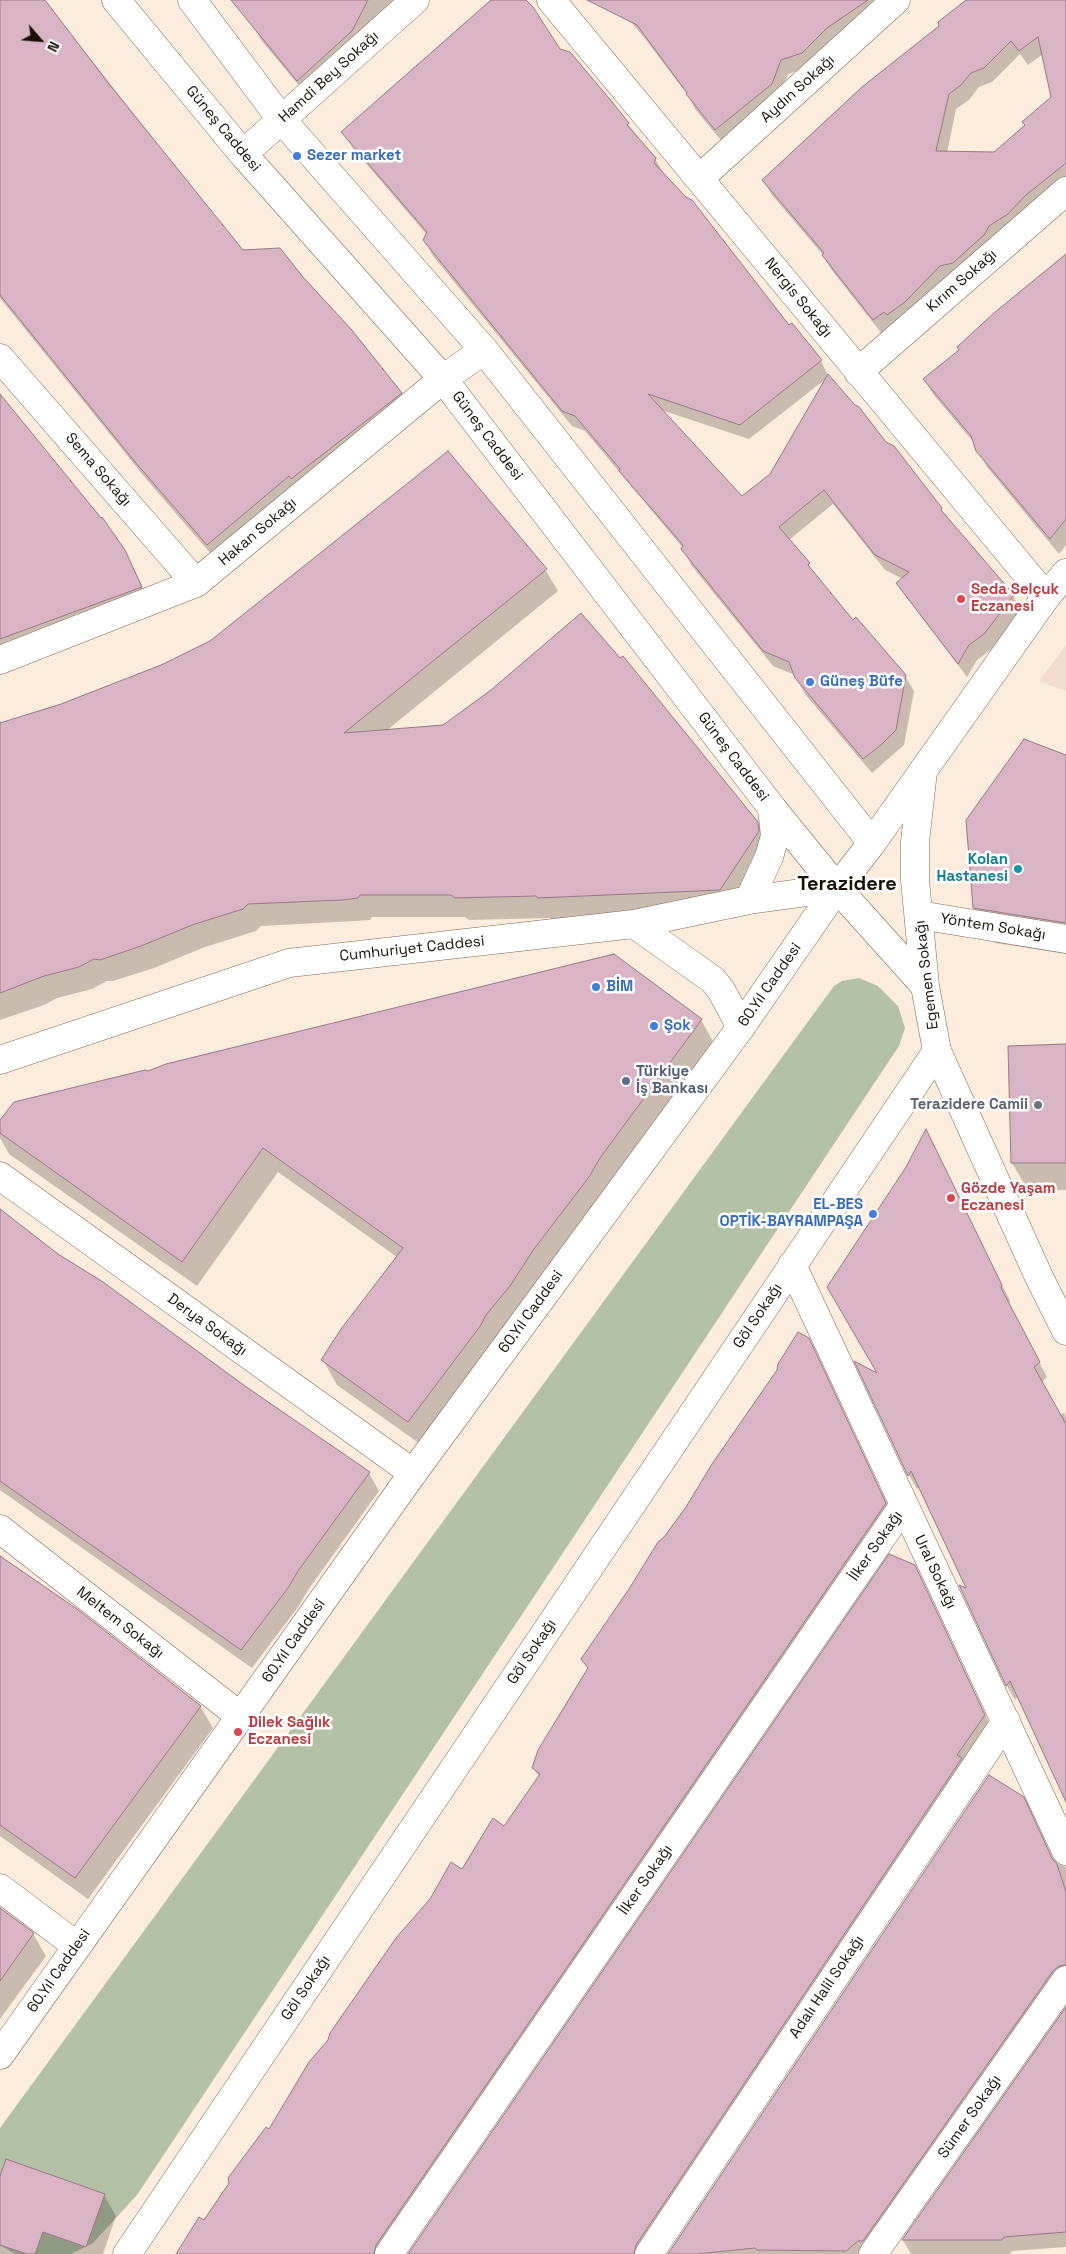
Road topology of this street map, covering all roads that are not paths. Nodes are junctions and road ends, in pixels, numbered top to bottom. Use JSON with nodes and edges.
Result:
{"nodes":[{"id":1,"x":116,"y":0,"type":"edge"},
{"id":2,"x":192,"y":0,"type":"edge"},
{"id":3,"x":415,"y":0,"type":"edge"},
{"id":4,"x":551,"y":0,"type":"edge"},
{"id":5,"x":896,"y":0,"type":"edge"},
{"id":6,"x":282,"y":119,"type":"junction"},
{"id":7,"x":243,"y":154,"type":"junction"},
{"id":8,"x":700,"y":178,"type":"junction"},
{"id":9,"x":1066,"y":191,"type":"edge"},
{"id":10,"x":484,"y":350,"type":"junction"},
{"id":11,"x":0,"y":358,"type":"edge"},
{"id":12,"x":858,"y":372,"type":"junction"},
{"id":13,"x":443,"y":379,"type":"junction"},
{"id":14,"x":1066,"y":573,"type":"edge"},
{"id":15,"x":196,"y":583,"type":"junction"},
{"id":16,"x":1046,"y":597,"type":"junction"},
{"id":17,"x":0,"y":660,"type":"edge"},
{"id":18,"x":923,"y":771,"type":"junction"},
{"id":19,"x":772,"y":808,"type":"junction"},
{"id":20,"x":872,"y":843,"type":"junction"},
{"id":21,"x":836,"y":888,"type":"junction"},
{"id":22,"x":748,"y":900,"type":"junction"},
{"id":23,"x":920,"y":915,"type":"junction"},
{"id":24,"x":634,"y":924,"type":"junction"},
{"id":25,"x":1066,"y":939,"type":"edge"},
{"id":26,"x":925,"y":986,"type":"junction"},
{"id":27,"x":741,"y":1027,"type":"junction"},
{"id":28,"x":937,"y":1050,"type":"junction"},
{"id":29,"x":0,"y":1060,"type":"edge"},
{"id":30,"x":0,"y":1176,"type":"edge"},
{"id":31,"x":792,"y":1265,"type":"junction"},
{"id":32,"x":1066,"y":1331,"type":"edge"},
{"id":33,"x":413,"y":1473,"type":"junction"},
{"id":34,"x":904,"y":1505,"type":"junction"},
{"id":35,"x":0,"y":1530,"type":"edge"},
{"id":36,"x":240,"y":1716,"type":"junction"},
{"id":37,"x":1006,"y":1721,"type":"junction"},
{"id":38,"x":1066,"y":1851,"type":"edge"},
{"id":39,"x":0,"y":1888,"type":"edge"},
{"id":40,"x":76,"y":1946,"type":"junction"},
{"id":41,"x":1066,"y":1980,"type":"edge"},
{"id":42,"x":0,"y":2055,"type":"edge"},
{"id":43,"x":127,"y":2254,"type":"edge"},
{"id":44,"x":389,"y":2254,"type":"edge"},
{"id":45,"x":649,"y":2254,"type":"edge"},
{"id":46,"x":873,"y":2254,"type":"edge"}],
"edges":[{"from":1,"to":7,"type":"street","name":"Güneş Caddesi"},
{"from":2,"to":6,"type":"street"},
{"from":3,"to":6,"type":"street","name":"Hamdi Bey Sokağı"},
{"from":4,"to":8,"type":"street","name":"Nergis Sokağı"},
{"from":5,"to":8,"type":"street","name":"Aydın Sokağı"},
{"from":6,"to":7,"type":"street","name":"Hamdi Bey Sokağı"},
{"from":6,"to":10,"type":"street"},
{"from":7,"to":13,"type":"street","name":"Güneş Caddesi"},
{"from":8,"to":12,"type":"street","name":"Nergis Sokağı"},
{"from":9,"to":12,"type":"street","name":"Kırım Sokağı"},
{"from":10,"to":13,"type":"street","name":"Hakan Sokağı"},
{"from":10,"to":20,"type":"street"},
{"from":11,"to":15,"type":"street","name":"Sema Sokağı"},
{"from":12,"to":16,"type":"street","name":"Nergis Sokağı"},
{"from":13,"to":15,"type":"street","name":"Hakan Sokağı"},
{"from":13,"to":19,"type":"street","name":"Güneş Caddesi"},
{"from":14,"to":16,"type":"street","name":"60.Yıl Caddesi"},
{"from":15,"to":17,"type":"street","name":"Hakan Sokağı"},
{"from":16,"to":18,"type":"street","name":"60.Yıl Caddesi"},
{"from":18,"to":20,"type":"street","name":"60.Yıl Caddesi"},
{"from":18,"to":23,"type":"street","name":"Egemen Sokağı"},
{"from":19,"to":21,"type":"street","name":"Güneş Caddesi"},
{"from":19,"to":22,"type":"street"},
{"from":20,"to":21,"type":"street","name":"60.Yıl Caddesi"},
{"from":21,"to":22,"type":"street","name":"Cumhuriyet Caddesi"},
{"from":21,"to":26,"type":"street","name":"Güneş Caddesi"},
{"from":21,"to":27,"type":"street","name":"60.Yıl Caddesi"},
{"from":22,"to":24,"type":"street","name":"Cumhuriyet Caddesi"},
{"from":23,"to":25,"type":"street","name":"Yöntem Sokağı"},
{"from":23,"to":26,"type":"street","name":"Egemen Sokağı"},
{"from":24,"to":27,"type":"street"},
{"from":24,"to":29,"type":"street","name":"Cumhuriyet Caddesi"},
{"from":26,"to":28,"type":"street","name":"Egemen Sokağı"},
{"from":27,"to":33,"type":"street","name":"60.Yıl Caddesi"},
{"from":28,"to":31,"type":"street","name":"Göl Sokağı"},
{"from":28,"to":32,"type":"street","name":"Egemen Sokağı"},
{"from":30,"to":33,"type":"street","name":"Derya Sokağı"},
{"from":31,"to":34,"type":"street","name":"Ural Sokağı"},
{"from":31,"to":43,"type":"street","name":"Göl Sokağı"},
{"from":33,"to":36,"type":"street","name":"60.Yıl Caddesi"},
{"from":34,"to":37,"type":"street","name":"Ural Sokağı"},
{"from":34,"to":44,"type":"street","name":"İlker Sokağı"},
{"from":35,"to":36,"type":"street","name":"Meltem Sokağı"},
{"from":36,"to":40,"type":"street","name":"60.Yıl Caddesi"},
{"from":37,"to":38,"type":"street","name":"Ural Sokağı"},
{"from":37,"to":45,"type":"street","name":"Adalı Halil Sokağı"},
{"from":39,"to":40,"type":"street"},
{"from":40,"to":42,"type":"street","name":"60.Yıl Caddesi"},
{"from":41,"to":46,"type":"street","name":"Sümer Sokağı"}]}
